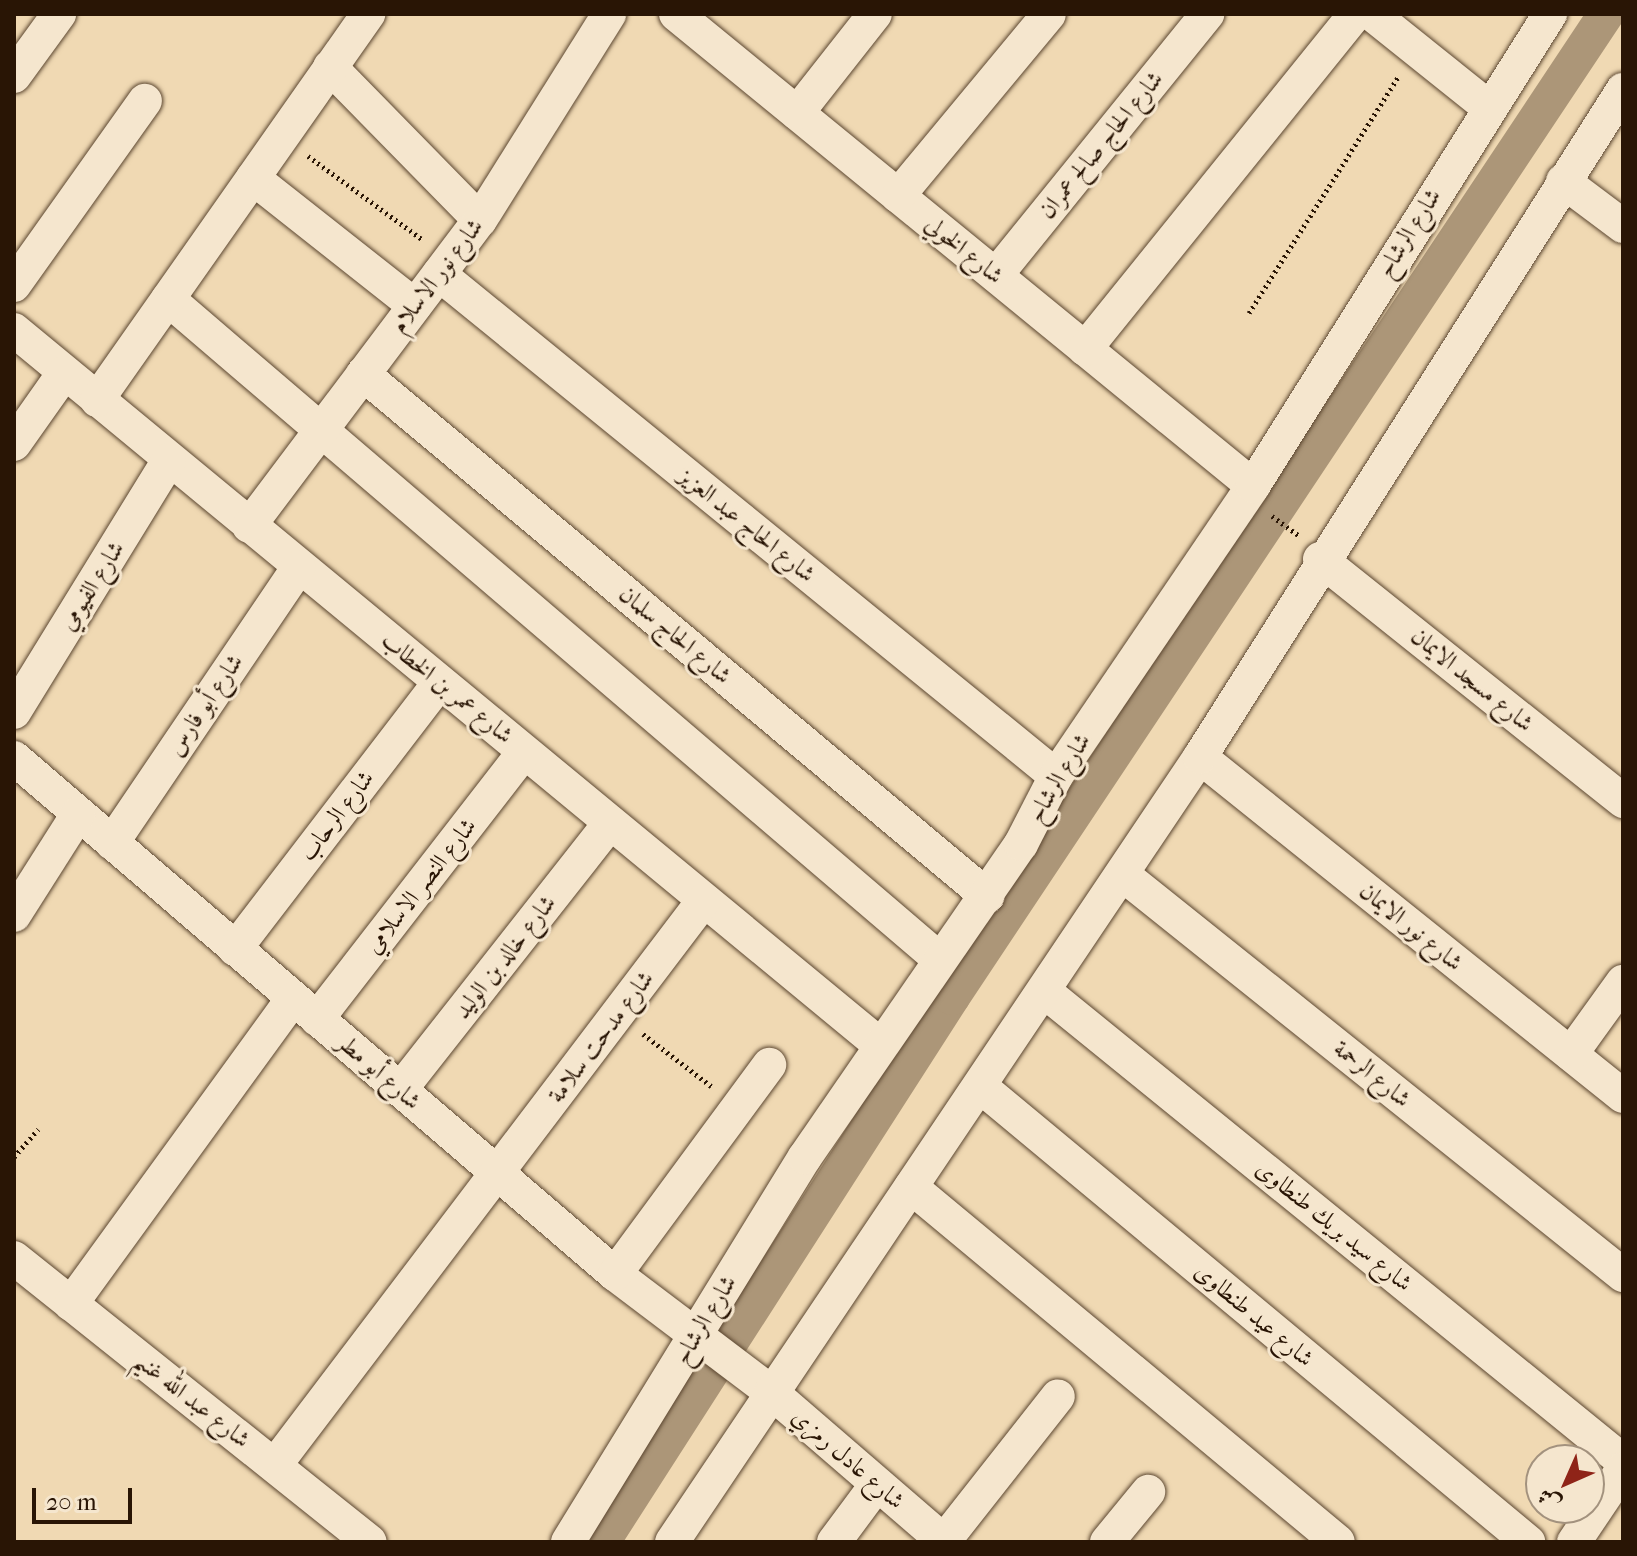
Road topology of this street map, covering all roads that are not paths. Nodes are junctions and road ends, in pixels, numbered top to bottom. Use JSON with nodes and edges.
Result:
{"nodes":[{"id":1,"x":59,"y":14,"type":"edge"},
{"id":2,"x":368,"y":14,"type":"edge"},
{"id":3,"x":609,"y":14,"type":"edge"},
{"id":4,"x":676,"y":14,"type":"edge"},
{"id":5,"x":875,"y":14,"type":"edge"},
{"id":6,"x":1049,"y":14,"type":"edge"},
{"id":7,"x":1207,"y":14,"type":"edge"},
{"id":8,"x":1355,"y":14,"type":"edge"},
{"id":9,"x":1372,"y":14,"type":"edge"},
{"id":10,"x":1550,"y":14,"type":"edge"},
{"id":11,"x":330,"y":67,"type":"junction"},
{"id":12,"x":14,"y":76,"type":"edge"},
{"id":13,"x":145,"y":101,"type":"dead end"},
{"id":14,"x":1620,"y":101,"type":"edge"},
{"id":15,"x":1487,"y":106,"type":"junction"},
{"id":16,"x":797,"y":113,"type":"junction"},
{"id":17,"x":253,"y":178,"type":"junction"},
{"id":18,"x":1563,"y":181,"type":"junction"},
{"id":19,"x":898,"y":196,"type":"junction"},
{"id":20,"x":480,"y":220,"type":"junction"},
{"id":21,"x":1623,"y":226,"type":"edge"},
{"id":22,"x":444,"y":267,"type":"junction"},
{"id":23,"x":996,"y":275,"type":"junction"},
{"id":24,"x":14,"y":285,"type":"edge"},
{"id":25,"x":168,"y":299,"type":"junction"},
{"id":26,"x":415,"y":306,"type":"junction"},
{"id":27,"x":14,"y":330,"type":"edge"},
{"id":28,"x":1085,"y":349,"type":"junction"},
{"id":29,"x":64,"y":373,"type":"junction"},
{"id":30,"x":363,"y":374,"type":"junction"},
{"id":31,"x":97,"y":400,"type":"junction"},
{"id":32,"x":320,"y":431,"type":"junction"},
{"id":33,"x":14,"y":444,"type":"edge"},
{"id":34,"x":169,"y":460,"type":"junction"},
{"id":35,"x":1249,"y":492,"type":"junction"},
{"id":36,"x":249,"y":526,"type":"junction"},
{"id":37,"x":1322,"y":556,"type":"junction"},
{"id":38,"x":299,"y":567,"type":"junction"},
{"id":39,"x":439,"y":683,"type":"junction"},
{"id":40,"x":14,"y":712,"type":"edge"},
{"id":41,"x":524,"y":752,"type":"junction"},
{"id":42,"x":1200,"y":757,"type":"junction"},
{"id":43,"x":14,"y":758,"type":"edge"},
{"id":44,"x":1056,"y":776,"type":"junction"},
{"id":45,"x":1619,"y":789,"type":"edge"},
{"id":46,"x":78,"y":814,"type":"junction"},
{"id":47,"x":610,"y":823,"type":"junction"},
{"id":48,"x":112,"y":843,"type":"junction"},
{"id":49,"x":1122,"y":874,"type":"junction"},
{"id":50,"x":987,"y":896,"type":"junction"},
{"id":51,"x":704,"y":900,"type":"junction"},
{"id":52,"x":14,"y":915,"type":"edge"},
{"id":53,"x":235,"y":949,"type":"junction"},
{"id":54,"x":938,"y":958,"type":"junction"},
{"id":55,"x":1623,"y":982,"type":"edge"},
{"id":56,"x":1044,"y":991,"type":"junction"},
{"id":57,"x":305,"y":1009,"type":"junction"},
{"id":58,"x":880,"y":1045,"type":"junction"},
{"id":59,"x":1571,"y":1054,"type":"junction"},
{"id":60,"x":769,"y":1065,"type":"dead end"},
{"id":61,"x":981,"y":1087,"type":"junction"},
{"id":62,"x":400,"y":1090,"type":"junction"},
{"id":63,"x":1623,"y":1096,"type":"edge"},
{"id":64,"x":498,"y":1174,"type":"junction"},
{"id":65,"x":911,"y":1187,"type":"junction"},
{"id":66,"x":14,"y":1258,"type":"edge"},
{"id":67,"x":615,"y":1274,"type":"junction"},
{"id":68,"x":1623,"y":1275,"type":"edge"},
{"id":69,"x":71,"y":1304,"type":"junction"},
{"id":70,"x":699,"y":1344,"type":"junction"},
{"id":71,"x":760,"y":1386,"type":"junction"},
{"id":72,"x":1058,"y":1396,"type":"dead end"},
{"id":73,"x":1623,"y":1461,"type":"edge"},
{"id":74,"x":275,"y":1465,"type":"junction"},
{"id":75,"x":1623,"y":1469,"type":"edge"},
{"id":76,"x":877,"y":1484,"type":"junction"},
{"id":77,"x":1148,"y":1492,"type":"dead end"},
{"id":78,"x":944,"y":1541,"type":"edge"},
{"id":79,"x":370,"y":1542,"type":"edge"},
{"id":80,"x":568,"y":1542,"type":"edge"},
{"id":81,"x":672,"y":1542,"type":"edge"},
{"id":82,"x":834,"y":1542,"type":"edge"},
{"id":83,"x":1107,"y":1542,"type":"edge"},
{"id":84,"x":1338,"y":1542,"type":"edge"},
{"id":85,"x":1528,"y":1542,"type":"edge"},
{"id":86,"x":1574,"y":1542,"type":"edge"}],
"edges":[{"from":1,"to":12,"type":"street"},
{"from":2,"to":11,"type":"street"},
{"from":3,"to":20,"type":"street","name":"شارع نور الاسلام"},
{"from":4,"to":16,"type":"street","name":"شارع الخولي"},
{"from":5,"to":16,"type":"street"},
{"from":6,"to":19,"type":"street"},
{"from":7,"to":23,"type":"street","name":"شارع الحاج صالح عمران"},
{"from":8,"to":28,"type":"street"},
{"from":9,"to":15,"type":"street"},
{"from":10,"to":15,"type":"street","name":"شارع الرشاح"},
{"from":11,"to":17,"type":"street"},
{"from":11,"to":20,"type":"street"},
{"from":13,"to":24,"type":"street"},
{"from":14,"to":18,"type":"street"},
{"from":15,"to":35,"type":"street","name":"شارع الرشاح"},
{"from":16,"to":19,"type":"street","name":"شارع الخولي"},
{"from":17,"to":25,"type":"street"},
{"from":17,"to":26,"type":"street"},
{"from":18,"to":21,"type":"street"},
{"from":18,"to":37,"type":"street"},
{"from":19,"to":23,"type":"street","name":"شارع الخولي"},
{"from":20,"to":22,"type":"street","name":"شارع نور الاسلام"},
{"from":22,"to":26,"type":"street","name":"شارع نور الاسلام"},
{"from":22,"to":44,"type":"street","name":"شارع الحاج عبد العزيز"},
{"from":23,"to":28,"type":"street","name":"شارع الخولي"},
{"from":25,"to":31,"type":"street"},
{"from":25,"to":32,"type":"street"},
{"from":26,"to":30,"type":"street","name":"شارع نور الاسلام"},
{"from":27,"to":29,"type":"street","name":"شارع عمر بن الخطاب"},
{"from":28,"to":35,"type":"street","name":"شارع الخولي"},
{"from":29,"to":31,"type":"street","name":"شارع عمر بن الخطاب"},
{"from":29,"to":33,"type":"street"},
{"from":30,"to":32,"type":"street","name":"شارع نور الاسلام"},
{"from":30,"to":50,"type":"street","name":"شارع الحاج سلمان"},
{"from":31,"to":34,"type":"street","name":"شارع عمر بن الخطاب"},
{"from":32,"to":36,"type":"street","name":"شارع نور الاسلام"},
{"from":32,"to":54,"type":"street"},
{"from":34,"to":36,"type":"street","name":"شارع عمر بن الخطاب"},
{"from":34,"to":40,"type":"street","name":"شارع الفيومي"},
{"from":35,"to":44,"type":"street","name":"شارع الرشاح"},
{"from":36,"to":38,"type":"street","name":"شارع عمر بن الخطاب"},
{"from":37,"to":42,"type":"street"},
{"from":37,"to":45,"type":"street","name":"شارع مسجد الايمان"},
{"from":38,"to":39,"type":"street","name":"شارع عمر بن الخطاب"},
{"from":38,"to":48,"type":"street","name":"شارع أبو فارس"},
{"from":39,"to":41,"type":"street","name":"شارع عمر بن الخطاب"},
{"from":39,"to":53,"type":"street","name":"شارع الرحاب"},
{"from":41,"to":47,"type":"street","name":"شارع عمر بن الخطاب"},
{"from":41,"to":57,"type":"street","name":"شارع النصر الاسلامي"},
{"from":42,"to":49,"type":"street"},
{"from":42,"to":59,"type":"street","name":"شارع نور الايمان"},
{"from":43,"to":46,"type":"street","name":"شارع أبو مطر"},
{"from":44,"to":50,"type":"street","name":"شارع الرشاح"},
{"from":46,"to":48,"type":"street","name":"شارع أبو مطر"},
{"from":46,"to":52,"type":"street"},
{"from":47,"to":51,"type":"street","name":"شارع عمر بن الخطاب"},
{"from":47,"to":62,"type":"street","name":"شارع خالد بن الوليد"},
{"from":48,"to":53,"type":"street","name":"شارع أبو مطر"},
{"from":49,"to":56,"type":"street"},
{"from":49,"to":68,"type":"street","name":"شارع الرحمة"},
{"from":50,"to":54,"type":"street","name":"شارع الرشاح"},
{"from":51,"to":58,"type":"street","name":"شارع عمر بن الخطاب"},
{"from":51,"to":64,"type":"street","name":"شارع مدحت سلامة"},
{"from":53,"to":57,"type":"street","name":"شارع أبو مطر"},
{"from":54,"to":58,"type":"street","name":"شارع الرشاح"},
{"from":55,"to":59,"type":"street"},
{"from":56,"to":61,"type":"street"},
{"from":56,"to":73,"type":"street","name":"شارع سيد بريك طنطاوى"},
{"from":57,"to":62,"type":"street","name":"شارع أبو مطر"},
{"from":57,"to":69,"type":"street","name":"شارع النصر الاسلامي"},
{"from":58,"to":70,"type":"street","name":"شارع الرشاح"},
{"from":59,"to":63,"type":"street","name":"شارع نور الايمان"},
{"from":60,"to":67,"type":"street"},
{"from":61,"to":65,"type":"street"},
{"from":61,"to":85,"type":"street","name":"شارع عيد طنطاوى"},
{"from":62,"to":64,"type":"street","name":"شارع أبو مطر"},
{"from":64,"to":67,"type":"street","name":"شارع أبو مطر"},
{"from":64,"to":74,"type":"street","name":"شارع مدحت سلامة"},
{"from":65,"to":71,"type":"street"},
{"from":65,"to":84,"type":"street"},
{"from":66,"to":69,"type":"street","name":"شارع عبد الله غنيم"},
{"from":67,"to":70,"type":"street","name":"شارع أبو مطر"},
{"from":69,"to":74,"type":"street","name":"شارع عبد الله غنيم"},
{"from":70,"to":71,"type":"street","name":"شارع أبو مطر"},
{"from":70,"to":80,"type":"street","name":"شارع الرشاح"},
{"from":71,"to":76,"type":"street","name":"شارع عادل رمزي"},
{"from":71,"to":81,"type":"street"},
{"from":72,"to":78,"type":"street"},
{"from":74,"to":79,"type":"street","name":"شارع عبد الله غنيم"},
{"from":75,"to":86,"type":"street"},
{"from":76,"to":78,"type":"street","name":"شارع عادل رمزي"},
{"from":76,"to":82,"type":"street"},
{"from":77,"to":83,"type":"street"}]}
